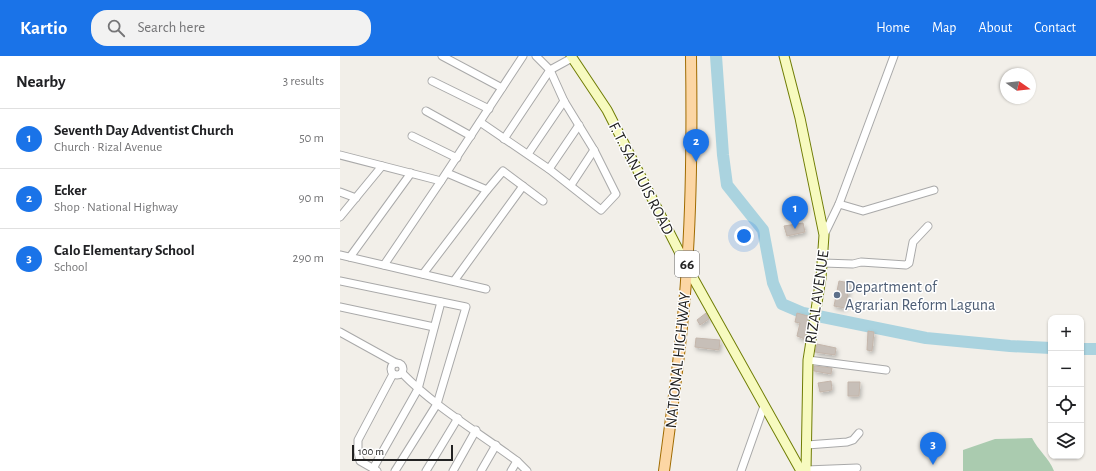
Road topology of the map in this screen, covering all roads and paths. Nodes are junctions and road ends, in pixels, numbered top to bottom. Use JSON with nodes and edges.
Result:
{"nodes":[{"id":1,"x":442,"y":56,"type":"edge"},
{"id":2,"x":523,"y":56,"type":"edge"},
{"id":3,"x":536,"y":56,"type":"edge"},
{"id":4,"x":691,"y":56,"type":"edge"},
{"id":5,"x":784,"y":56,"type":"edge"},
{"id":6,"x":894,"y":56,"type":"edge"},
{"id":7,"x":572,"y":57,"type":"edge"},
{"id":8,"x":550,"y":70,"type":"junction"},
{"id":9,"x":432,"y":82,"type":"dead end"},
{"id":10,"x":502,"y":88,"type":"junction"},
{"id":11,"x":564,"y":101,"type":"junction"},
{"id":12,"x":489,"y":109,"type":"junction"},
{"id":13,"x":426,"y":111,"type":"dead end"},
{"id":14,"x":480,"y":122,"type":"junction"},
{"id":15,"x":579,"y":125,"type":"junction"},
{"id":16,"x":412,"y":136,"type":"dead end"},
{"id":17,"x":471,"y":136,"type":"junction"},
{"id":18,"x":504,"y":139,"type":"junction"},
{"id":19,"x":594,"y":150,"type":"junction"},
{"id":20,"x":528,"y":154,"type":"junction"},
{"id":21,"x":340,"y":155,"type":"edge"},
{"id":22,"x":457,"y":158,"type":"junction"},
{"id":23,"x":382,"y":166,"type":"junction"},
{"id":24,"x":549,"y":169,"type":"junction"},
{"id":25,"x":411,"y":173,"type":"junction"},
{"id":26,"x":447,"y":173,"type":"junction"},
{"id":27,"x":442,"y":181,"type":"junction"},
{"id":28,"x":570,"y":185,"type":"junction"},
{"id":29,"x":523,"y":186,"type":"junction"},
{"id":30,"x":487,"y":190,"type":"junction"},
{"id":31,"x":934,"y":190,"type":"dead end"},
{"id":32,"x":340,"y":192,"type":"edge"},
{"id":33,"x":356,"y":198,"type":"junction"},
{"id":34,"x":543,"y":201,"type":"dead end"},
{"id":35,"x":840,"y":204,"type":"junction"},
{"id":36,"x":340,"y":217,"type":"edge"},
{"id":37,"x":928,"y":226,"type":"dead end"},
{"id":38,"x":824,"y":235,"type":"junction"},
{"id":39,"x":340,"y":255,"type":"edge"},
{"id":40,"x":350,"y":257,"type":"junction"},
{"id":41,"x":823,"y":263,"type":"junction"},
{"id":42,"x":384,"y":265,"type":"junction"},
{"id":43,"x":687,"y":267,"type":"junction"},
{"id":44,"x":423,"y":274,"type":"junction"},
{"id":45,"x":340,"y":281,"type":"edge"},
{"id":46,"x":454,"y":281,"type":"junction"},
{"id":47,"x":486,"y":289,"type":"dead end"},
{"id":48,"x":441,"y":302,"type":"junction"},
{"id":49,"x":340,"y":307,"type":"edge"},
{"id":50,"x":434,"y":327,"type":"junction"},
{"id":51,"x":340,"y":332,"type":"edge"},
{"id":52,"x":808,"y":360,"type":"junction"},
{"id":53,"x":396,"y":363,"type":"junction"},
{"id":54,"x":886,"y":370,"type":"dead end"},
{"id":55,"x":402,"y":373,"type":"junction"},
{"id":56,"x":393,"y":374,"type":"junction"},
{"id":57,"x":418,"y":389,"type":"junction"},
{"id":58,"x":437,"y":404,"type":"junction"},
{"id":59,"x":764,"y":406,"type":"junction"},
{"id":60,"x":458,"y":418,"type":"junction"},
{"id":61,"x":476,"y":430,"type":"junction"},
{"id":62,"x":859,"y":433,"type":"dead end"},
{"id":63,"x":496,"y":445,"type":"junction"},
{"id":64,"x":807,"y":445,"type":"junction"},
{"id":65,"x":517,"y":461,"type":"junction"},
{"id":66,"x":857,"y":468,"type":"dead end"},
{"id":67,"x":376,"y":470,"type":"edge"},
{"id":68,"x":395,"y":471,"type":"edge"},
{"id":69,"x":426,"y":471,"type":"edge"},
{"id":70,"x":453,"y":471,"type":"edge"},
{"id":71,"x":481,"y":471,"type":"edge"},
{"id":72,"x":511,"y":471,"type":"edge"},
{"id":73,"x":527,"y":471,"type":"edge"},
{"id":74,"x":664,"y":471,"type":"edge"},
{"id":75,"x":741,"y":471,"type":"edge"},
{"id":76,"x":804,"y":471,"type":"edge"}],
"edges":[{"from":1,"to":10,"type":"street"},
{"from":2,"to":10,"type":"street"},
{"from":3,"to":8,"type":"street"},
{"from":4,"to":43,"type":"main road","name":"NATIONAL HIGHWAY","number":"66"},
{"from":5,"to":38,"type":"main road","name":"RIZAL AVENUE"},
{"from":6,"to":35,"type":"street"},
{"from":7,"to":8,"type":"street"},
{"from":7,"to":43,"type":"main road","name":"F. T. SAN LUIS ROAD"},
{"from":8,"to":11,"type":"street"},
{"from":8,"to":18,"type":"street"},
{"from":9,"to":12,"type":"street"},
{"from":10,"to":12,"type":"street"},
{"from":11,"to":15,"type":"street"},
{"from":11,"to":20,"type":"street"},
{"from":12,"to":14,"type":"street"},
{"from":13,"to":17,"type":"street"},
{"from":14,"to":17,"type":"street"},
{"from":14,"to":18,"type":"street"},
{"from":15,"to":19,"type":"street"},
{"from":15,"to":24,"type":"street"},
{"from":16,"to":22,"type":"street"},
{"from":17,"to":22,"type":"street"},
{"from":18,"to":20,"type":"street"},
{"from":19,"to":28,"type":"street"},
{"from":19,"to":28,"type":"street"},
{"from":20,"to":24,"type":"street"},
{"from":21,"to":23,"type":"street"},
{"from":22,"to":26,"type":"street"},
{"from":23,"to":25,"type":"street"},
{"from":23,"to":33,"type":"street"},
{"from":24,"to":28,"type":"street"},
{"from":25,"to":27,"type":"street"},
{"from":25,"to":40,"type":"street"},
{"from":26,"to":27,"type":"street"},
{"from":26,"to":30,"type":"street"},
{"from":27,"to":42,"type":"street"},
{"from":29,"to":30,"type":"street"},
{"from":29,"to":34,"type":"street"},
{"from":29,"to":46,"type":"street"},
{"from":30,"to":44,"type":"street"},
{"from":31,"to":35,"type":"street"},
{"from":32,"to":33,"type":"street"},
{"from":33,"to":36,"type":"street"},
{"from":35,"to":38,"type":"street"},
{"from":37,"to":41,"type":"street"},
{"from":38,"to":41,"type":"main road","name":"RIZAL AVENUE"},
{"from":39,"to":40,"type":"street"},
{"from":40,"to":42,"type":"street"},
{"from":41,"to":52,"type":"main road","name":"RIZAL AVENUE"},
{"from":42,"to":44,"type":"street"},
{"from":43,"to":59,"type":"main road","name":"F. T. SAN LUIS ROAD"},
{"from":43,"to":74,"type":"main road","name":"NATIONAL HIGHWAY","number":"66"},
{"from":44,"to":46,"type":"street"},
{"from":45,"to":48,"type":"street"},
{"from":46,"to":47,"type":"street"},
{"from":48,"to":50,"type":"street"},
{"from":48,"to":58,"type":"street"},
{"from":49,"to":50,"type":"street"},
{"from":50,"to":57,"type":"street"},
{"from":51,"to":53,"type":"street"},
{"from":52,"to":54,"type":"street"},
{"from":52,"to":64,"type":"main road","name":"RIZAL AVENUE"},
{"from":53,"to":55,"type":"street"},
{"from":53,"to":56,"type":"street"},
{"from":55,"to":56,"type":"street"},
{"from":55,"to":57,"type":"street"},
{"from":56,"to":67,"type":"street"},
{"from":57,"to":58,"type":"street"},
{"from":57,"to":67,"type":"street"},
{"from":58,"to":60,"type":"street"},
{"from":58,"to":68,"type":"street"},
{"from":59,"to":75,"type":"street"},
{"from":59,"to":76,"type":"main road","name":"F. T. SAN LUIS ROAD"},
{"from":60,"to":61,"type":"street"},
{"from":60,"to":69,"type":"street"},
{"from":61,"to":63,"type":"street"},
{"from":61,"to":70,"type":"street"},
{"from":62,"to":64,"type":"street"},
{"from":63,"to":65,"type":"street"},
{"from":63,"to":71,"type":"street"},
{"from":64,"to":76,"type":"main road","name":"RIZAL AVENUE"},
{"from":65,"to":72,"type":"street"},
{"from":65,"to":73,"type":"street"},
{"from":66,"to":76,"type":"street"}]}
